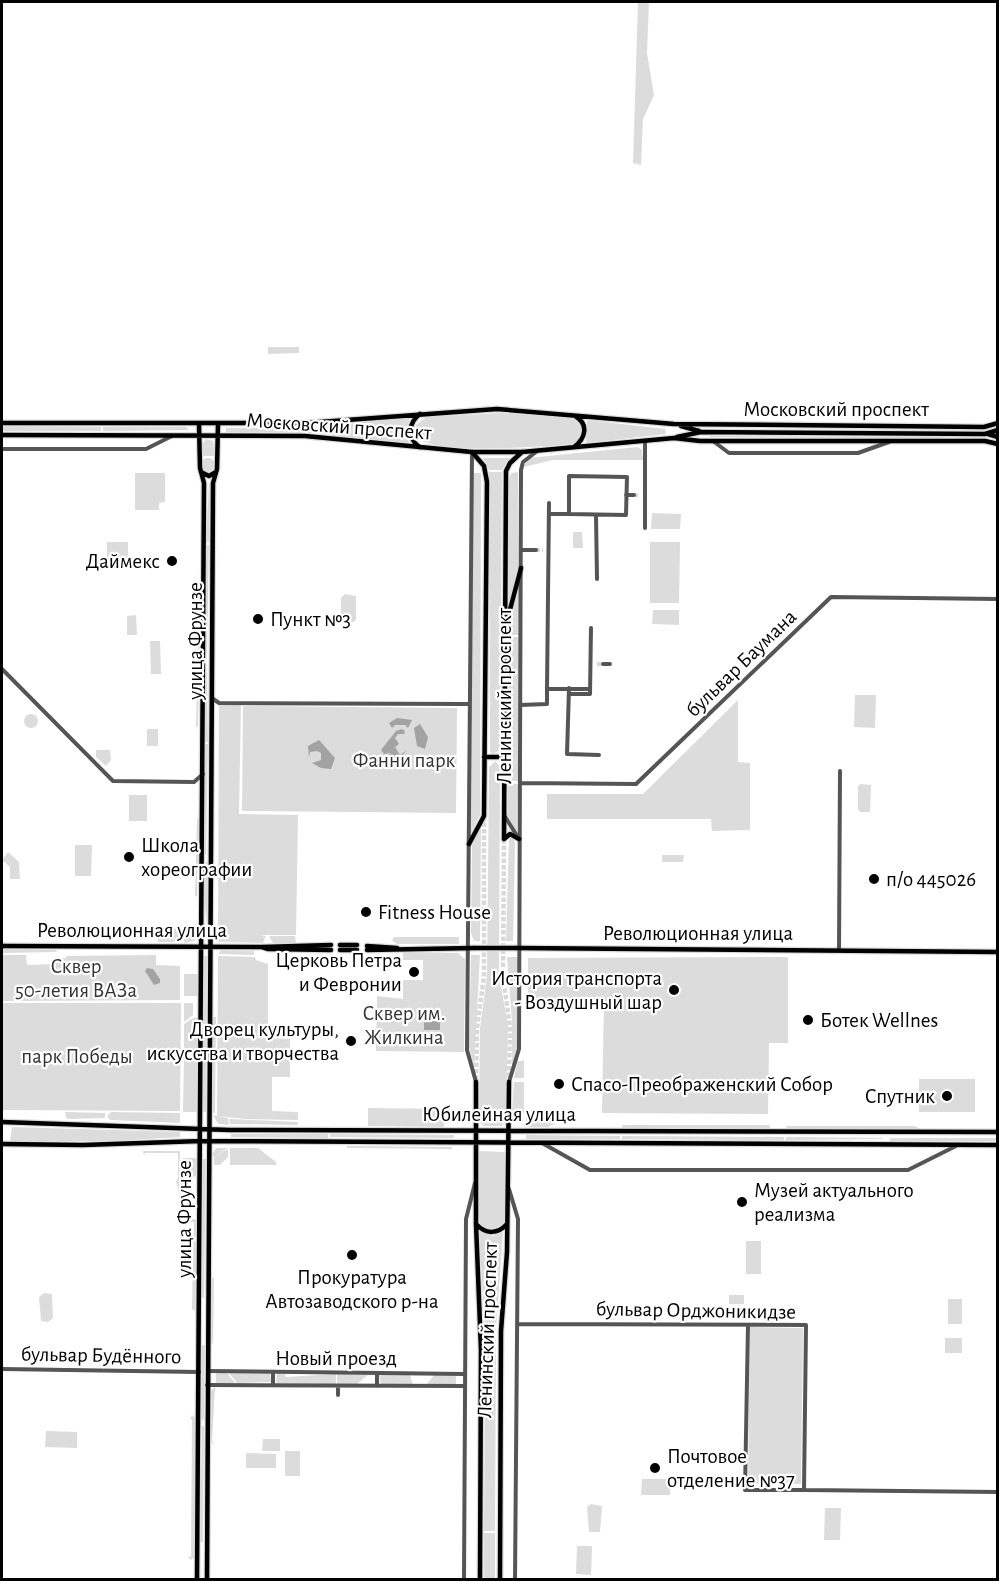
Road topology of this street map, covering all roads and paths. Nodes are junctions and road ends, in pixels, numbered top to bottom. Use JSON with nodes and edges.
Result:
{"nodes":[{"id":1,"x":422,"y":413,"type":"junction"},
{"id":2,"x":570,"y":413,"type":"junction"},
{"id":3,"x":2,"y":423,"type":"edge"},
{"id":4,"x":998,"y":423,"type":"edge"},
{"id":5,"x":199,"y":424,"type":"junction"},
{"id":6,"x":218,"y":424,"type":"junction"},
{"id":7,"x":675,"y":425,"type":"junction"},
{"id":8,"x":998,"y":430,"type":"edge"},
{"id":9,"x":701,"y":432,"type":"junction"},
{"id":10,"x":985,"y":434,"type":"junction"},
{"id":11,"x":2,"y":435,"type":"edge"},
{"id":12,"x":174,"y":435,"type":"junction"},
{"id":13,"x":199,"y":436,"type":"junction"},
{"id":14,"x":218,"y":436,"type":"junction"},
{"id":15,"x":998,"y":437,"type":"edge"},
{"id":16,"x":676,"y":438,"type":"junction"},
{"id":17,"x":645,"y":441,"type":"junction"},
{"id":18,"x":713,"y":441,"type":"junction"},
{"id":19,"x":890,"y":441,"type":"junction"},
{"id":20,"x":998,"y":444,"type":"edge"},
{"id":21,"x":422,"y":448,"type":"junction"},
{"id":22,"x":2,"y":449,"type":"edge"},
{"id":23,"x":572,"y":449,"type":"junction"},
{"id":24,"x":537,"y":451,"type":"junction"},
{"id":25,"x":472,"y":452,"type":"junction"},
{"id":26,"x":522,"y":452,"type":"junction"},
{"id":27,"x":201,"y":472,"type":"junction"},
{"id":28,"x":216,"y":472,"type":"junction"},
{"id":29,"x":204,"y":483,"type":"junction"},
{"id":30,"x":213,"y":483,"type":"junction"},
{"id":31,"x":626,"y":495,"type":"junction"},
{"id":32,"x":634,"y":495,"type":"tunnel mouth"},
{"id":33,"x":549,"y":503,"type":"dead end"},
{"id":34,"x":549,"y":514,"type":"junction"},
{"id":35,"x":568,"y":514,"type":"junction"},
{"id":36,"x":596,"y":515,"type":"junction"},
{"id":37,"x":645,"y":528,"type":"dead end"},
{"id":38,"x":521,"y":550,"type":"junction"},
{"id":39,"x":536,"y":550,"type":"tunnel mouth"},
{"id":40,"x":521,"y":568,"type":"junction"},
{"id":41,"x":597,"y":579,"type":"dead end"},
{"id":42,"x":998,"y":599,"type":"edge"},
{"id":43,"x":591,"y":628,"type":"dead end"},
{"id":44,"x":505,"y":629,"type":"junction"},
{"id":45,"x":204,"y":654,"type":"junction"},
{"id":46,"x":212,"y":654,"type":"junction"},
{"id":47,"x":590,"y":664,"type":"junction"},
{"id":48,"x":597,"y":664,"type":"tunnel mouth"},
{"id":49,"x":603,"y":664,"type":"tunnel mouth"},
{"id":50,"x":610,"y":664,"type":"dead end"},
{"id":51,"x":2,"y":669,"type":"edge"},
{"id":52,"x":204,"y":672,"type":"junction"},
{"id":53,"x":212,"y":672,"type":"junction"},
{"id":54,"x":547,"y":689,"type":"junction"},
{"id":55,"x":569,"y":691,"type":"junction"},
{"id":56,"x":212,"y":698,"type":"junction"},
{"id":57,"x":219,"y":703,"type":"junction"},
{"id":58,"x":470,"y":704,"type":"junction"},
{"id":59,"x":520,"y":705,"type":"junction"},
{"id":60,"x":212,"y":707,"type":"junction"},
{"id":61,"x":599,"y":755,"type":"dead end"},
{"id":62,"x":484,"y":757,"type":"junction"},
{"id":63,"x":505,"y":757,"type":"junction"},
{"id":64,"x":840,"y":771,"type":"dead end"},
{"id":65,"x":203,"y":774,"type":"junction"},
{"id":66,"x":188,"y":782,"type":"junction"},
{"id":67,"x":520,"y":783,"type":"junction"},
{"id":68,"x":203,"y":792,"type":"junction"},
{"id":69,"x":504,"y":815,"type":"junction"},
{"id":70,"x":519,"y":839,"type":"junction"},
{"id":71,"x":469,"y":844,"type":"junction"},
{"id":72,"x":203,"y":858,"type":"junction"},
{"id":73,"x":211,"y":858,"type":"junction"},
{"id":74,"x":2,"y":946,"type":"edge"},
{"id":75,"x":202,"y":947,"type":"junction"},
{"id":76,"x":210,"y":947,"type":"junction"},
{"id":77,"x":331,"y":948,"type":"dead end"},
{"id":78,"x":340,"y":948,"type":"dead end"},
{"id":79,"x":357,"y":948,"type":"dead end"},
{"id":80,"x":367,"y":948,"type":"dead end"},
{"id":81,"x":471,"y":948,"type":"junction"},
{"id":82,"x":517,"y":948,"type":"junction"},
{"id":83,"x":839,"y":950,"type":"junction"},
{"id":84,"x":998,"y":952,"type":"edge"},
{"id":85,"x":476,"y":1082,"type":"joint"},
{"id":86,"x":509,"y":1082,"type":"joint"},
{"id":87,"x":2,"y":1122,"type":"edge"},
{"id":88,"x":201,"y":1129,"type":"junction"},
{"id":89,"x":209,"y":1129,"type":"junction"},
{"id":90,"x":476,"y":1131,"type":"junction"},
{"id":91,"x":509,"y":1131,"type":"junction"},
{"id":92,"x":886,"y":1132,"type":"junction"},
{"id":93,"x":998,"y":1132,"type":"edge"},
{"id":94,"x":201,"y":1141,"type":"junction"},
{"id":95,"x":209,"y":1141,"type":"junction"},
{"id":96,"x":476,"y":1142,"type":"junction"},
{"id":97,"x":509,"y":1143,"type":"junction"},
{"id":98,"x":541,"y":1143,"type":"junction"},
{"id":99,"x":2,"y":1144,"type":"edge"},
{"id":100,"x":886,"y":1145,"type":"junction"},
{"id":101,"x":957,"y":1145,"type":"junction"},
{"id":102,"x":998,"y":1145,"type":"edge"},
{"id":103,"x":476,"y":1176,"type":"junction"},
{"id":104,"x":508,"y":1186,"type":"junction"},
{"id":105,"x":476,"y":1224,"type":"junction"},
{"id":106,"x":507,"y":1224,"type":"junction"},
{"id":107,"x":200,"y":1301,"type":"junction"},
{"id":108,"x":208,"y":1301,"type":"junction"},
{"id":109,"x":517,"y":1324,"type":"junction"},
{"id":110,"x":748,"y":1325,"type":"junction"},
{"id":111,"x":2,"y":1369,"type":"edge"},
{"id":112,"x":207,"y":1371,"type":"junction"},
{"id":113,"x":199,"y":1372,"type":"junction"},
{"id":114,"x":273,"y":1372,"type":"junction"},
{"id":115,"x":377,"y":1373,"type":"junction"},
{"id":116,"x":465,"y":1374,"type":"junction"},
{"id":117,"x":207,"y":1385,"type":"junction"},
{"id":118,"x":273,"y":1385,"type":"junction"},
{"id":119,"x":338,"y":1386,"type":"junction"},
{"id":120,"x":377,"y":1386,"type":"junction"},
{"id":121,"x":465,"y":1386,"type":"junction"},
{"id":122,"x":338,"y":1395,"type":"dead end"},
{"id":123,"x":199,"y":1422,"type":"junction"},
{"id":124,"x":207,"y":1422,"type":"junction"},
{"id":125,"x":804,"y":1490,"type":"junction"},
{"id":126,"x":998,"y":1492,"type":"edge"},
{"id":127,"x":197,"y":1580,"type":"edge"},
{"id":128,"x":207,"y":1580,"type":"edge"},
{"id":129,"x":464,"y":1580,"type":"edge"},
{"id":130,"x":480,"y":1580,"type":"edge"},
{"id":131,"x":500,"y":1580,"type":"edge"},
{"id":132,"x":515,"y":1580,"type":"edge"}],
"edges":[{"from":1,"to":2,"type":"main road","name":"Московский проспект"},
{"from":1,"to":6,"type":"main road","name":"Московский проспект"},
{"from":1,"to":21,"type":"main road"},
{"from":2,"to":7,"type":"main road","name":"Московский проспект"},
{"from":2,"to":23,"type":"main road"},
{"from":3,"to":5,"type":"main road","name":"Московский проспект"},
{"from":4,"to":7,"type":"main road","name":"Московский проспект"},
{"from":5,"to":6,"type":"main road","name":"Московский проспект"},
{"from":5,"to":13,"type":"main road","name":"улица Фрунзе"},
{"from":6,"to":14,"type":"main road","name":"улица Фрунзе"},
{"from":7,"to":9,"type":"main road","name":"Московский проспект"},
{"from":7,"to":16,"type":"main road"},
{"from":8,"to":10,"type":"main road","name":"Московский проспект"},
{"from":9,"to":10,"type":"main road","name":"Московский проспект"},
{"from":9,"to":16,"type":"main road","name":"Московский проспект"},
{"from":10,"to":15,"type":"main road","name":"Московский проспект"},
{"from":11,"to":12,"type":"main road","name":"Московский проспект"},
{"from":12,"to":13,"type":"main road","name":"Московский проспект"},
{"from":12,"to":22,"type":"street"},
{"from":13,"to":14,"type":"main road","name":"Московский проспект"},
{"from":13,"to":27,"type":"main road","name":"улица Фрунзе"},
{"from":14,"to":21,"type":"main road","name":"Московский проспект"},
{"from":14,"to":28,"type":"main road","name":"улица Фрунзе"},
{"from":16,"to":17,"type":"main road","name":"Московский проспект"},
{"from":16,"to":18,"type":"main road","name":"Московский проспект"},
{"from":17,"to":23,"type":"main road","name":"Московский проспект"},
{"from":17,"to":37,"type":"street"},
{"from":18,"to":19,"type":"main road","name":"Московский проспект"},
{"from":18,"to":19,"type":"street"},
{"from":19,"to":20,"type":"main road","name":"Московский проспект"},
{"from":21,"to":25,"type":"main road","name":"Московский проспект"},
{"from":23,"to":24,"type":"main road","name":"Московский проспект"},
{"from":24,"to":26,"type":"main road","name":"Московский проспект"},
{"from":24,"to":38,"type":"street","name":"Ленинский проспект"},
{"from":25,"to":26,"type":"main road","name":"Московский проспект"},
{"from":25,"to":58,"type":"street"},
{"from":25,"to":62,"type":"main road","name":"Ленинский проспект"},
{"from":26,"to":44,"type":"main road","name":"Ленинский проспект"},
{"from":27,"to":28,"type":"main road"},
{"from":27,"to":29,"type":"main road","name":"улица Фрунзе"},
{"from":28,"to":30,"type":"main road","name":"улица Фрунзе"},
{"from":29,"to":30,"type":"main road"},
{"from":29,"to":45,"type":"main road","name":"улица Фрунзе"},
{"from":30,"to":46,"type":"main road","name":"улица Фрунзе"},
{"from":31,"to":32,"type":"street"},
{"from":31,"to":35,"type":"street"},
{"from":31,"to":36,"type":"street"},
{"from":33,"to":34,"type":"street"},
{"from":34,"to":35,"type":"street"},
{"from":34,"to":54,"type":"street"},
{"from":35,"to":36,"type":"street"},
{"from":36,"to":41,"type":"street"},
{"from":38,"to":39,"type":"street"},
{"from":38,"to":40,"type":"street","name":"Ленинский проспект"},
{"from":40,"to":44,"type":"main road"},
{"from":40,"to":59,"type":"street","name":"Ленинский проспект"},
{"from":42,"to":67,"type":"street","name":"бульвар Баумана"},
{"from":43,"to":47,"type":"street"},
{"from":44,"to":63,"type":"main road","name":"Ленинский проспект"},
{"from":45,"to":46,"type":"main road"},
{"from":45,"to":52,"type":"main road","name":"улица Фрунзе"},
{"from":46,"to":53,"type":"main road","name":"улица Фрунзе"},
{"from":47,"to":48,"type":"street"},
{"from":47,"to":55,"type":"street"},
{"from":49,"to":50,"type":"street"},
{"from":51,"to":66,"type":"street"},
{"from":52,"to":53,"type":"main road"},
{"from":52,"to":65,"type":"main road","name":"улица Фрунзе"},
{"from":53,"to":56,"type":"main road","name":"улица Фрунзе"},
{"from":54,"to":55,"type":"street"},
{"from":54,"to":59,"type":"street"},
{"from":55,"to":61,"type":"street"},
{"from":56,"to":57,"type":"street"},
{"from":56,"to":60,"type":"main road","name":"улица Фрунзе"},
{"from":57,"to":58,"type":"street"},
{"from":57,"to":60,"type":"street"},
{"from":58,"to":71,"type":"street"},
{"from":59,"to":67,"type":"street","name":"Ленинский проспект"},
{"from":60,"to":73,"type":"main road","name":"улица Фрунзе"},
{"from":62,"to":63,"type":"main road"},
{"from":62,"to":71,"type":"main road","name":"Ленинский проспект"},
{"from":63,"to":69,"type":"main road","name":"Ленинский проспект"},
{"from":64,"to":83,"type":"street"},
{"from":65,"to":66,"type":"street"},
{"from":65,"to":68,"type":"main road","name":"улица Фрунзе"},
{"from":66,"to":68,"type":"street"},
{"from":67,"to":70,"type":"street","name":"Ленинский проспект"},
{"from":68,"to":72,"type":"main road","name":"улица Фрунзе"},
{"from":69,"to":70,"type":"street"},
{"from":69,"to":70,"type":"main road","name":"Ленинский проспект"},
{"from":70,"to":82,"type":"street","name":"Ленинский проспект"},
{"from":71,"to":81,"type":"street"},
{"from":72,"to":73,"type":"main road"},
{"from":72,"to":75,"type":"main road","name":"улица Фрунзе"},
{"from":73,"to":76,"type":"main road","name":"улица Фрунзе"},
{"from":74,"to":75,"type":"main road","name":"Революционная улица"},
{"from":75,"to":76,"type":"main road","name":"Революционная улица"},
{"from":75,"to":88,"type":"main road","name":"улица Фрунзе"},
{"from":76,"to":77,"type":"main road","name":"Революционная улица"},
{"from":76,"to":89,"type":"main road","name":"улица Фрунзе"},
{"from":78,"to":79,"type":"main road"},
{"from":80,"to":81,"type":"main road","name":"Революционная улица"},
{"from":81,"to":82,"type":"main road","name":"Революционная улица","bridge":true},
{"from":81,"to":85,"type":"street"},
{"from":82,"to":83,"type":"main road","name":"Революционная улица"},
{"from":82,"to":86,"type":"street","name":"Ленинский проспект"},
{"from":83,"to":84,"type":"main road","name":"Революционная улица"},
{"from":85,"to":90,"type":"main road","name":"Ленинский проспект"},
{"from":86,"to":91,"type":"main road","name":"Ленинский проспект"},
{"from":87,"to":88,"type":"main road","name":"Юбилейная улица"},
{"from":88,"to":89,"type":"main road","name":"Юбилейная улица"},
{"from":88,"to":94,"type":"main road","name":"улица Фрунзе"},
{"from":89,"to":90,"type":"main road","name":"Юбилейная улица"},
{"from":89,"to":95,"type":"main road","name":"улица Фрунзе"},
{"from":90,"to":91,"type":"main road","name":"Юбилейная улица"},
{"from":90,"to":96,"type":"main road","name":"Ленинский проспект"},
{"from":91,"to":92,"type":"main road","name":"Юбилейная улица"},
{"from":91,"to":97,"type":"main road","name":"Ленинский проспект"},
{"from":92,"to":93,"type":"main road","name":"Юбилейная улица"},
{"from":92,"to":100,"type":"main road"},
{"from":94,"to":95,"type":"main road","name":"Юбилейная улица"},
{"from":94,"to":99,"type":"main road","name":"Юбилейная улица"},
{"from":94,"to":107,"type":"main road","name":"улица Фрунзе"},
{"from":95,"to":96,"type":"main road","name":"Юбилейная улица"},
{"from":95,"to":108,"type":"main road","name":"улица Фрунзе"},
{"from":96,"to":97,"type":"main road","name":"Юбилейная улица"},
{"from":96,"to":103,"type":"main road","name":"Ленинский проспект"},
{"from":97,"to":98,"type":"main road","name":"Юбилейная улица"},
{"from":97,"to":104,"type":"main road","name":"Ленинский проспект"},
{"from":98,"to":100,"type":"main road","name":"Юбилейная улица"},
{"from":98,"to":101,"type":"street"},
{"from":100,"to":101,"type":"main road","name":"Юбилейная улица"},
{"from":101,"to":102,"type":"main road","name":"Юбилейная улица"},
{"from":103,"to":105,"type":"main road","name":"Ленинский проспект"},
{"from":103,"to":116,"type":"street"},
{"from":104,"to":106,"type":"main road","name":"Ленинский проспект"},
{"from":104,"to":109,"type":"street"},
{"from":105,"to":106,"type":"main road"},
{"from":105,"to":130,"type":"main road","name":"Ленинский проспект"},
{"from":106,"to":131,"type":"main road","name":"Ленинский проспект"},
{"from":107,"to":108,"type":"main road"},
{"from":107,"to":113,"type":"main road","name":"улица Фрунзе"},
{"from":108,"to":112,"type":"main road","name":"улица Фрунзе"},
{"from":109,"to":110,"type":"street","name":"бульвар Орджоникидзе"},
{"from":109,"to":132,"type":"street"},
{"from":110,"to":125,"type":"street","name":"бульвар Орджоникидзе"},
{"from":110,"to":125,"type":"street"},
{"from":111,"to":113,"type":"street","name":"бульвар Будённого"},
{"from":112,"to":114,"type":"street","name":"Новый проезд"},
{"from":112,"to":117,"type":"main road","name":"улица Фрунзе"},
{"from":113,"to":123,"type":"main road","name":"улица Фрунзе"},
{"from":114,"to":115,"type":"street","name":"Новый проезд"},
{"from":114,"to":118,"type":"street"},
{"from":115,"to":116,"type":"street","name":"Новый проезд"},
{"from":115,"to":120,"type":"street"},
{"from":116,"to":121,"type":"street"},
{"from":117,"to":118,"type":"street","name":"Новый проезд"},
{"from":117,"to":124,"type":"main road","name":"улица Фрунзе"},
{"from":118,"to":119,"type":"street","name":"Новый проезд"},
{"from":119,"to":120,"type":"street","name":"Новый проезд"},
{"from":119,"to":122,"type":"street","name":"Новый проезд"},
{"from":120,"to":121,"type":"street","name":"Новый проезд"},
{"from":121,"to":129,"type":"street"},
{"from":123,"to":124,"type":"main road"},
{"from":123,"to":127,"type":"main road","name":"улица Фрунзе"},
{"from":124,"to":128,"type":"main road","name":"улица Фрунзе"},
{"from":125,"to":126,"type":"street"}]}
